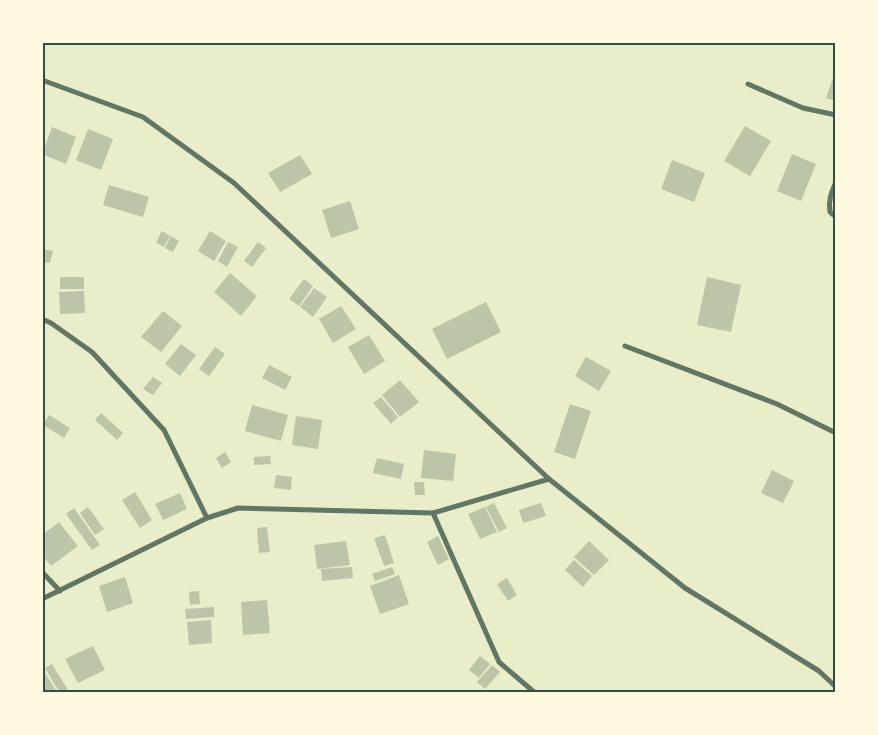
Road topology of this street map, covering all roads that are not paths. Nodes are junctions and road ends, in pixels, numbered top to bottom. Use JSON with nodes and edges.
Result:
{"nodes":[{"id":1,"x":42,"y":80,"type":"edge"},
{"id":2,"x":748,"y":84,"type":"dead end"},
{"id":3,"x":836,"y":115,"type":"edge"},
{"id":4,"x":836,"y":182,"type":"edge"},
{"id":5,"x":836,"y":217,"type":"edge"},
{"id":6,"x":42,"y":319,"type":"edge"},
{"id":7,"x":625,"y":346,"type":"dead end"},
{"id":8,"x":836,"y":433,"type":"edge"},
{"id":9,"x":549,"y":479,"type":"junction"},
{"id":10,"x":433,"y":513,"type":"junction"},
{"id":11,"x":207,"y":518,"type":"junction"},
{"id":12,"x":42,"y":572,"type":"edge"},
{"id":13,"x":60,"y":591,"type":"junction"},
{"id":14,"x":42,"y":599,"type":"edge"},
{"id":15,"x":836,"y":687,"type":"edge"},
{"id":16,"x":534,"y":692,"type":"edge"}],
"edges":[{"from":1,"to":9,"type":"street"},
{"from":2,"to":3,"type":"street"},
{"from":4,"to":5,"type":"street"},
{"from":6,"to":11,"type":"street"},
{"from":7,"to":8,"type":"street"},
{"from":9,"to":10,"type":"street"},
{"from":9,"to":15,"type":"street"},
{"from":10,"to":11,"type":"street"},
{"from":10,"to":16,"type":"street"},
{"from":11,"to":13,"type":"street"},
{"from":12,"to":13,"type":"street"},
{"from":13,"to":14,"type":"street"}]}
